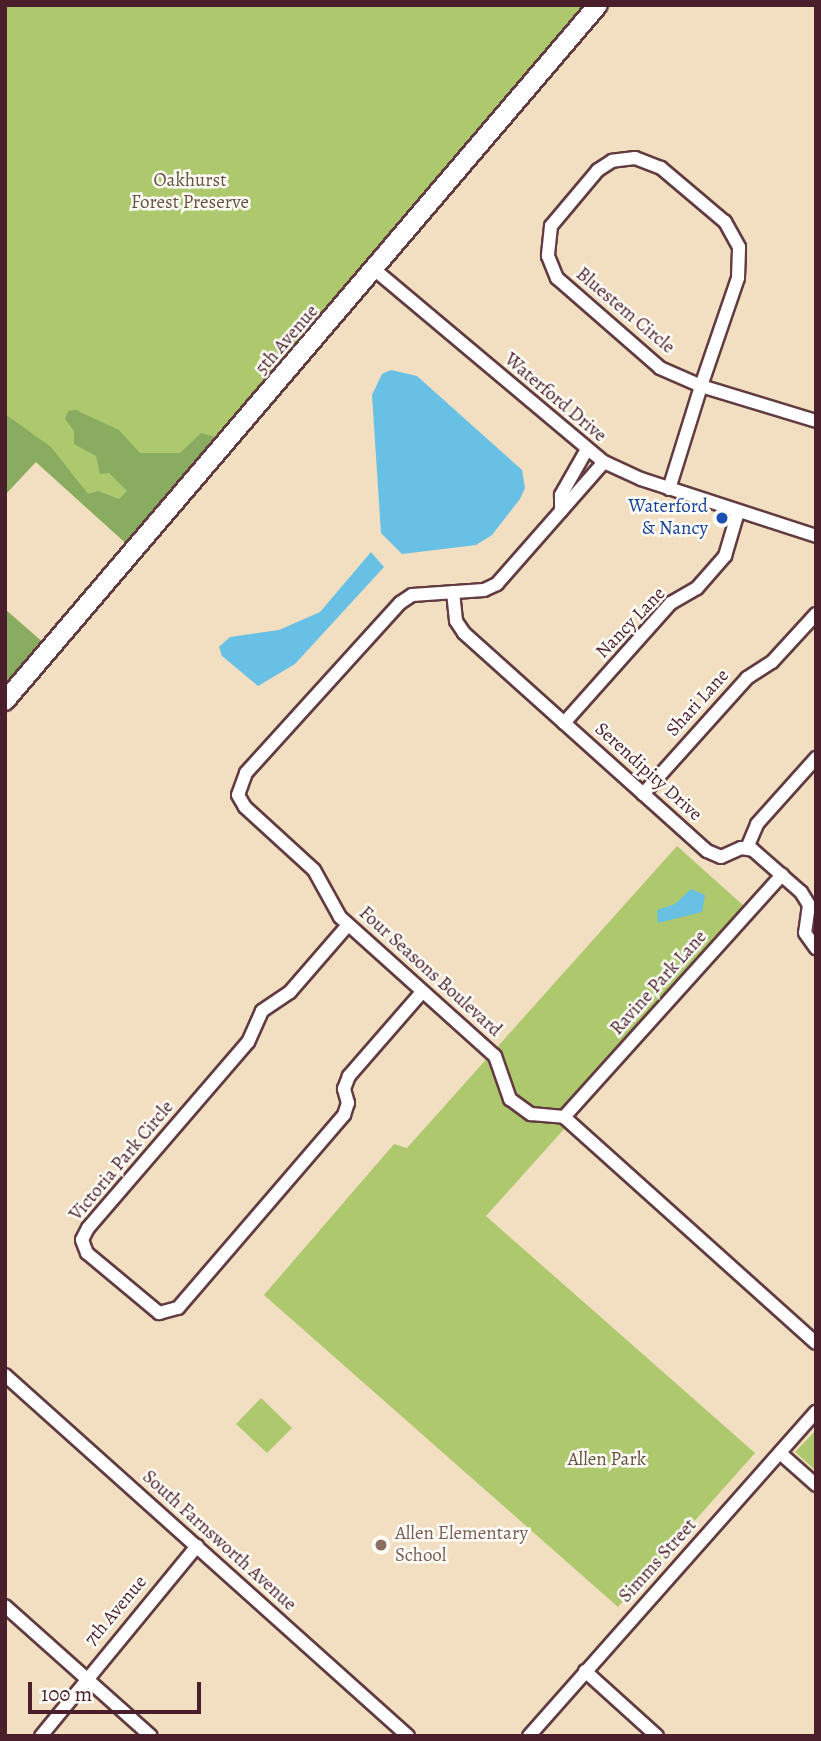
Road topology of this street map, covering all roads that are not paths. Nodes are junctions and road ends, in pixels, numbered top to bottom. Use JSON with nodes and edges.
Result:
{"nodes":[{"id":1,"x":598,"y":5,"type":"edge"},
{"id":2,"x":375,"y":270,"type":"junction"},
{"id":3,"x":701,"y":386,"type":"junction"},
{"id":4,"x":816,"y":421,"type":"edge"},
{"id":5,"x":586,"y":450,"type":"junction"},
{"id":6,"x":604,"y":463,"type":"junction"},
{"id":7,"x":669,"y":489,"type":"junction"},
{"id":8,"x":561,"y":511,"type":"junction"},
{"id":9,"x":738,"y":512,"type":"junction"},
{"id":10,"x":816,"y":536,"type":"edge"},
{"id":11,"x":453,"y":592,"type":"junction"},
{"id":12,"x":816,"y":614,"type":"edge"},
{"id":13,"x":5,"y":701,"type":"edge"},
{"id":14,"x":564,"y":723,"type":"junction"},
{"id":15,"x":816,"y":758,"type":"edge"},
{"id":16,"x":643,"y":794,"type":"junction"},
{"id":17,"x":747,"y":848,"type":"junction"},
{"id":18,"x":782,"y":875,"type":"junction"},
{"id":19,"x":812,"y":905,"type":"edge"},
{"id":20,"x":348,"y":925,"type":"junction"},
{"id":21,"x":816,"y":948,"type":"edge"},
{"id":22,"x":422,"y":992,"type":"junction"},
{"id":23,"x":564,"y":1117,"type":"junction"},
{"id":24,"x":816,"y":1343,"type":"edge"},
{"id":25,"x":5,"y":1375,"type":"edge"},
{"id":26,"x":816,"y":1412,"type":"edge"},
{"id":27,"x":780,"y":1453,"type":"junction"},
{"id":28,"x":816,"y":1485,"type":"edge"},
{"id":29,"x":197,"y":1546,"type":"junction"},
{"id":30,"x":5,"y":1606,"type":"edge"},
{"id":31,"x":585,"y":1671,"type":"junction"},
{"id":32,"x":85,"y":1677,"type":"junction"},
{"id":33,"x":41,"y":1736,"type":"edge"},
{"id":34,"x":151,"y":1736,"type":"edge"},
{"id":35,"x":408,"y":1736,"type":"edge"},
{"id":36,"x":529,"y":1736,"type":"edge"},
{"id":37,"x":657,"y":1736,"type":"edge"}],
"edges":[{"from":1,"to":2,"type":"street","name":"5th Avenue"},
{"from":2,"to":5,"type":"street","name":"Waterford Drive"},
{"from":2,"to":13,"type":"street","name":"5th Avenue"},
{"from":3,"to":3,"type":"street","name":"Bluestem Circle"},
{"from":3,"to":4,"type":"street"},
{"from":3,"to":7,"type":"street"},
{"from":5,"to":6,"type":"street","name":"Waterford Drive"},
{"from":5,"to":8,"type":"street","name":"Four Seasons Boulevard"},
{"from":6,"to":7,"type":"street","name":"Waterford Drive"},
{"from":6,"to":8,"type":"street","name":"Four Seasons Boulevard"},
{"from":7,"to":9,"type":"street","name":"Waterford Drive"},
{"from":8,"to":11,"type":"street","name":"Four Seasons Boulevard"},
{"from":9,"to":10,"type":"street","name":"Waterford Drive"},
{"from":9,"to":14,"type":"street","name":"Nancy Lane"},
{"from":11,"to":14,"type":"street","name":"Serendipity Drive"},
{"from":11,"to":20,"type":"street","name":"Four Seasons Boulevard"},
{"from":12,"to":16,"type":"street","name":"Shari Lane"},
{"from":14,"to":16,"type":"street","name":"Serendipity Drive"},
{"from":15,"to":17,"type":"street"},
{"from":16,"to":17,"type":"street","name":"Serendipity Drive"},
{"from":17,"to":18,"type":"street"},
{"from":18,"to":19,"type":"street"},
{"from":18,"to":23,"type":"street","name":"Ravine Park Lane"},
{"from":19,"to":21,"type":"street"},
{"from":20,"to":22,"type":"street","name":"Four Seasons Boulevard"},
{"from":20,"to":22,"type":"street","name":"Victoria Park Circle"},
{"from":22,"to":23,"type":"street","name":"Four Seasons Boulevard"},
{"from":23,"to":24,"type":"street"},
{"from":25,"to":29,"type":"street","name":"South Farnsworth Avenue"},
{"from":26,"to":27,"type":"street","name":"Simms Street"},
{"from":27,"to":28,"type":"street"},
{"from":27,"to":31,"type":"street","name":"Simms Street"},
{"from":29,"to":32,"type":"street","name":"7th Avenue"},
{"from":29,"to":35,"type":"street","name":"South Farnsworth Avenue"},
{"from":30,"to":32,"type":"street"},
{"from":31,"to":36,"type":"street","name":"Simms Street"},
{"from":31,"to":37,"type":"street"},
{"from":32,"to":33,"type":"street","name":"7th Avenue"},
{"from":32,"to":34,"type":"street"}]}
